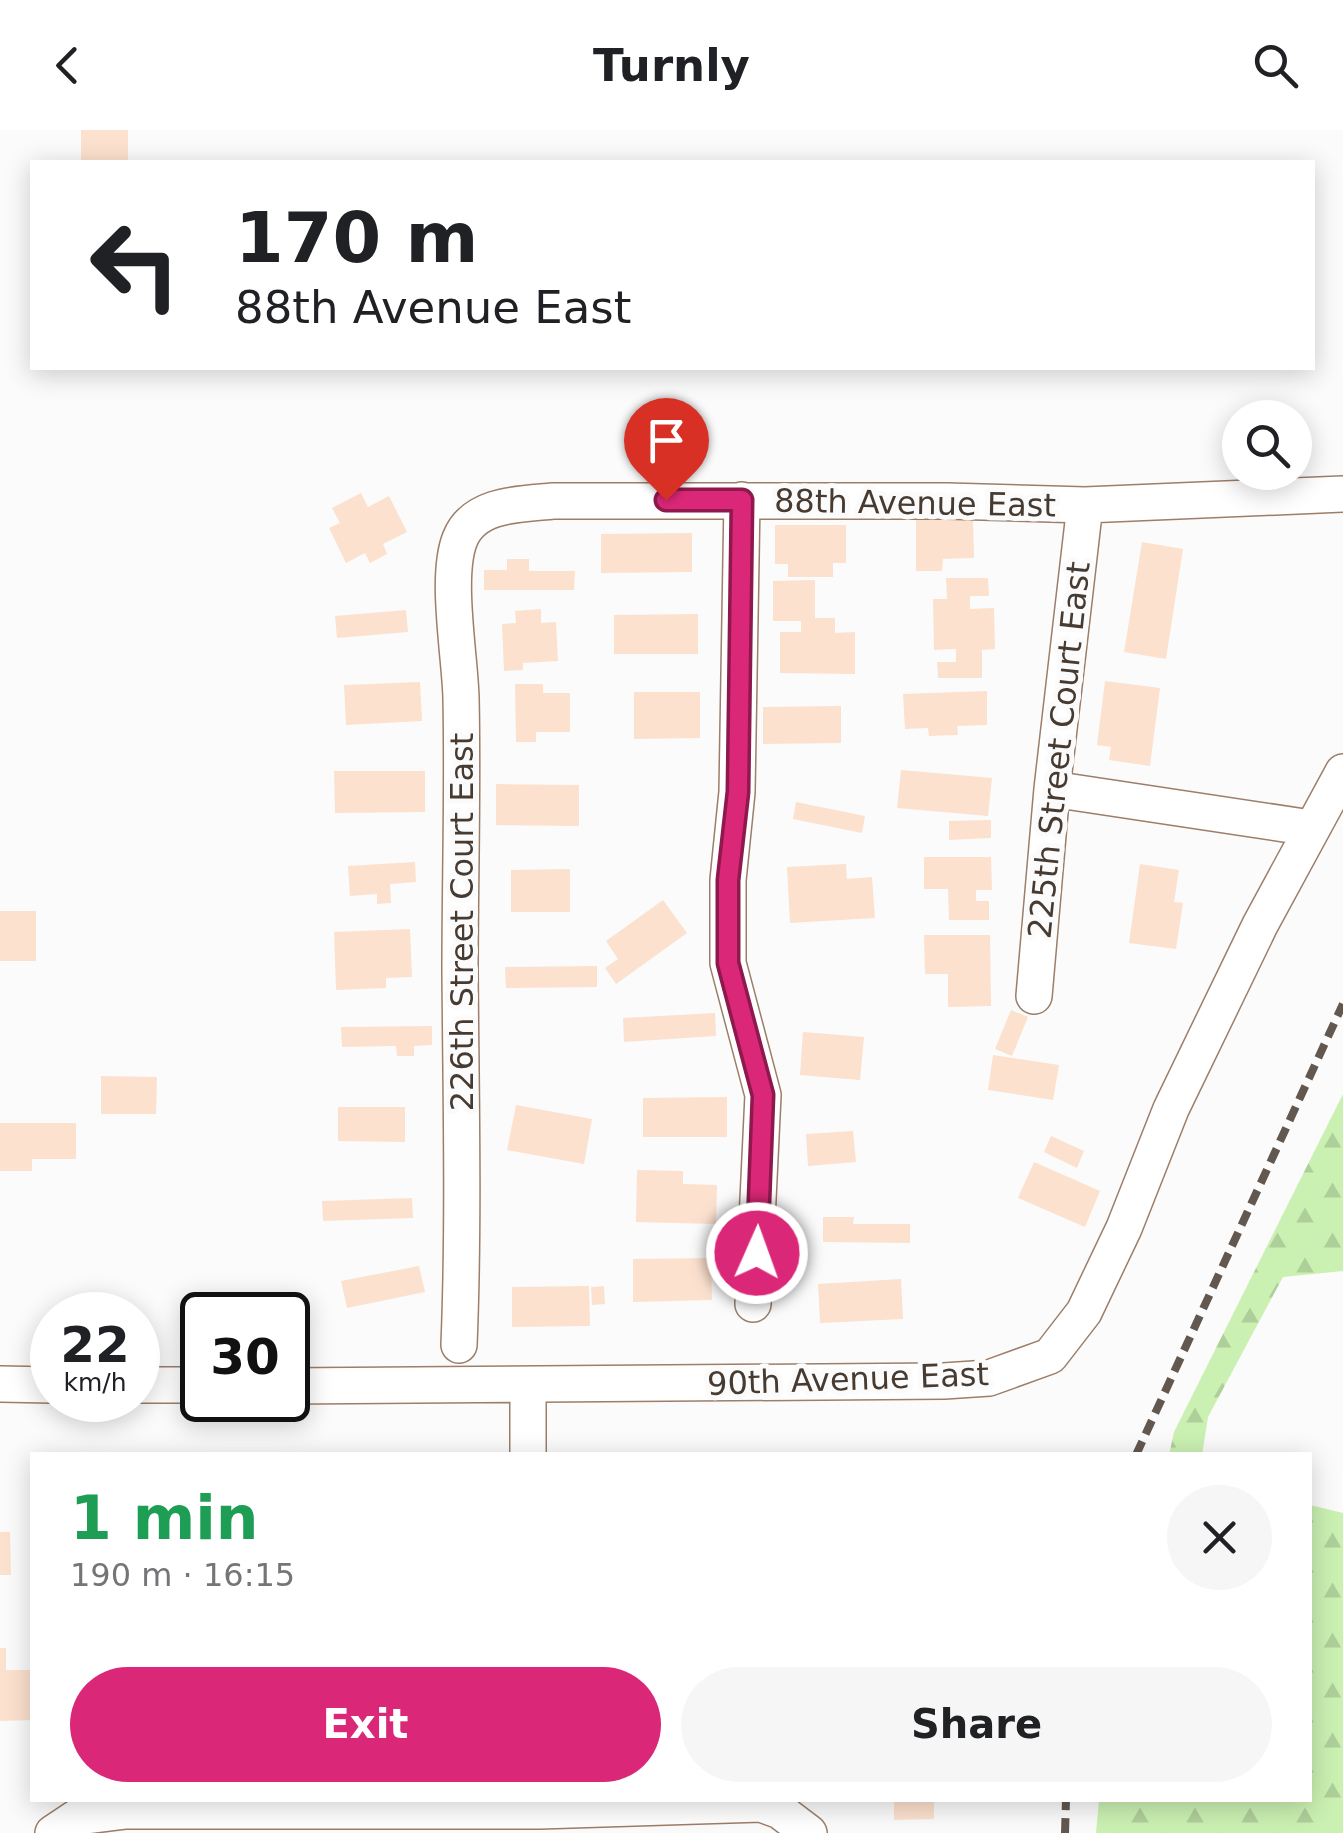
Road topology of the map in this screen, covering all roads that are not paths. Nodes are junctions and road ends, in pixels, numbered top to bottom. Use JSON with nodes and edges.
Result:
{"nodes":[{"id":1,"x":1343,"y":494,"type":"edge"},
{"id":2,"x":742,"y":500,"type":"junction"},
{"id":3,"x":1086,"y":505,"type":"junction"},
{"id":4,"x":488,"y":512,"type":"joint"},
{"id":5,"x":1343,"y":772,"type":"edge"},
{"id":6,"x":1052,"y":789,"type":"junction"},
{"id":7,"x":1311,"y":828,"type":"junction"},
{"id":8,"x":1034,"y":996,"type":"dead end"},
{"id":9,"x":753,"y":1304,"type":"dead end"},
{"id":10,"x":460,"y":1345,"type":"dead end"},
{"id":11,"x":0,"y":1384,"type":"edge"},
{"id":12,"x":30,"y":1385,"type":"edge"},
{"id":13,"x":310,"y":1386,"type":"edge"},
{"id":14,"x":528,"y":1386,"type":"junction"},
{"id":15,"x":528,"y":1452,"type":"edge"},
{"id":16,"x":539,"y":1805,"type":"edge"},
{"id":17,"x":52,"y":1833,"type":"edge"},
{"id":18,"x":809,"y":1833,"type":"edge"}],
"edges":[{"from":1,"to":3,"type":"street","name":"88th Avenue East"},
{"from":2,"to":3,"type":"street","name":"88th Avenue East"},
{"from":2,"to":4,"type":"street","name":"88th Avenue East"},
{"from":2,"to":9,"type":"street"},
{"from":3,"to":6,"type":"street","name":"225th Street Court East"},
{"from":4,"to":10,"type":"street","name":"226th Street Court East"},
{"from":5,"to":7,"type":"street","name":"90th Avenue East"},
{"from":6,"to":7,"type":"street"},
{"from":6,"to":8,"type":"street","name":"225th Street Court East"},
{"from":7,"to":14,"type":"street","name":"90th Avenue East"},
{"from":11,"to":12,"type":"street"},
{"from":13,"to":14,"type":"street","name":"90th Avenue East"},
{"from":14,"to":15,"type":"street"},
{"from":16,"to":17,"type":"street"},
{"from":16,"to":18,"type":"street"}]}
